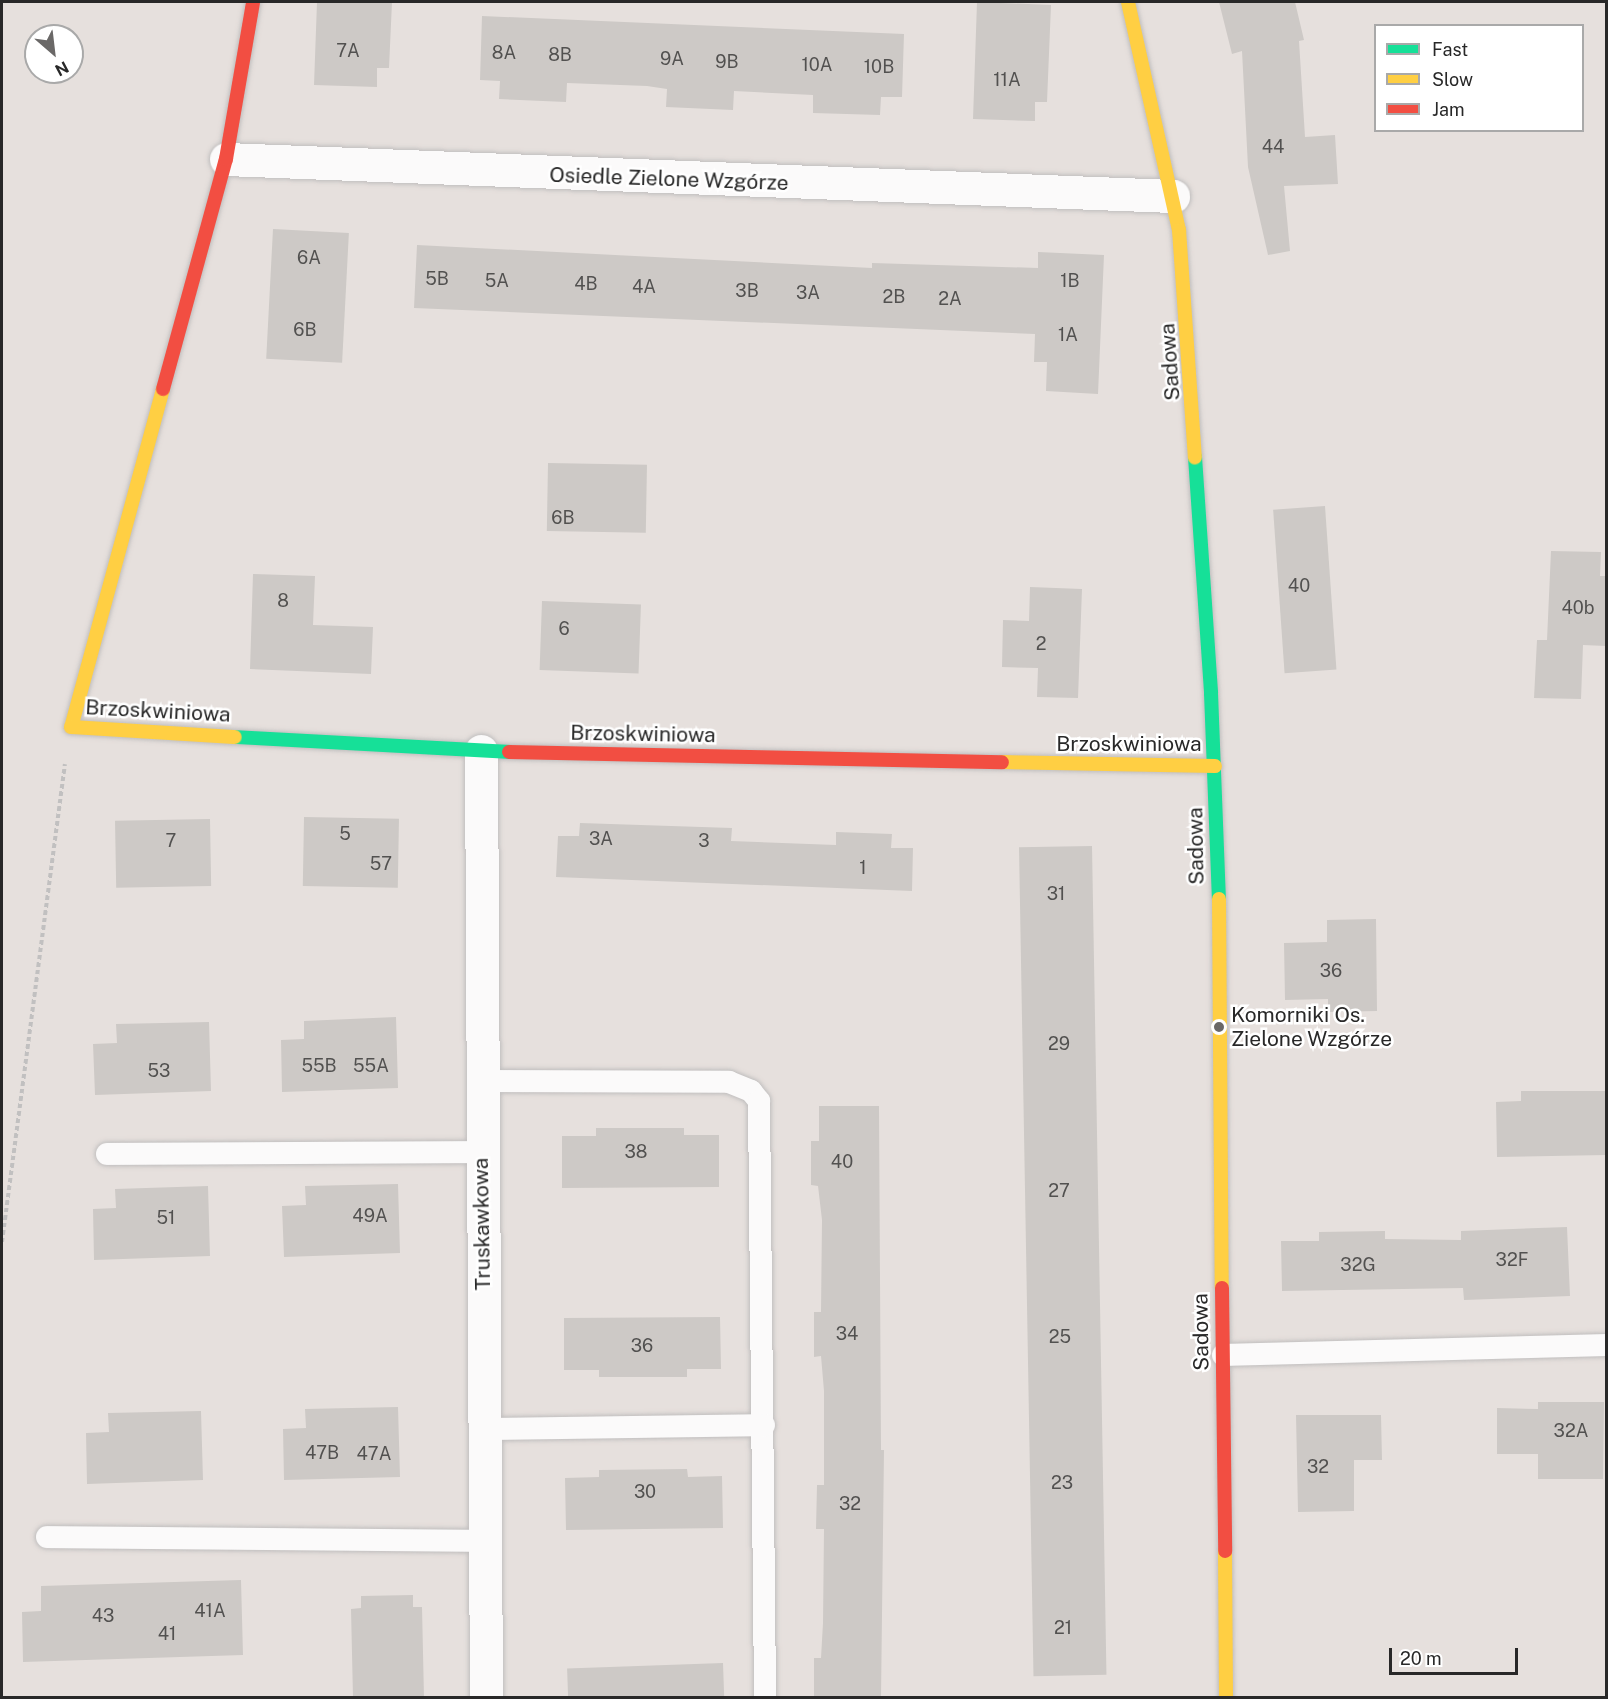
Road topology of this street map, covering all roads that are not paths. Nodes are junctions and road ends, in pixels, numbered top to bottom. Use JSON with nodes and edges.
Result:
{"nodes":[{"id":1,"x":253,"y":2,"type":"edge"},
{"id":2,"x":1128,"y":2,"type":"edge"},
{"id":3,"x":226,"y":159,"type":"junction"},
{"id":4,"x":1173,"y":195,"type":"junction"},
{"id":5,"x":481,"y":751,"type":"junction"},
{"id":6,"x":1215,"y":766,"type":"junction"},
{"id":7,"x":481,"y":1082,"type":"junction"},
{"id":8,"x":481,"y":1152,"type":"junction"},
{"id":9,"x":107,"y":1154,"type":"dead end"},
{"id":10,"x":1606,"y":1345,"type":"edge"},
{"id":11,"x":1223,"y":1355,"type":"junction"},
{"id":12,"x":764,"y":1425,"type":"junction"},
{"id":13,"x":484,"y":1429,"type":"junction"},
{"id":14,"x":47,"y":1537,"type":"dead end"},
{"id":15,"x":485,"y":1542,"type":"junction"},
{"id":16,"x":486,"y":1698,"type":"edge"},
{"id":17,"x":765,"y":1698,"type":"edge"},
{"id":18,"x":1226,"y":1698,"type":"edge"}],
"edges":[{"from":1,"to":3,"type":"street"},
{"from":2,"to":4,"type":"street","name":"Sadowa"},
{"from":3,"to":4,"type":"street","name":"Osiedle Zielone Wzgórze"},
{"from":3,"to":5,"type":"street","name":"Brzoskwiniowa"},
{"from":4,"to":6,"type":"street","name":"Sadowa"},
{"from":5,"to":6,"type":"street","name":"Brzoskwiniowa"},
{"from":5,"to":7,"type":"street","name":"Truskawkowa"},
{"from":6,"to":11,"type":"street","name":"Sadowa"},
{"from":7,"to":8,"type":"street","name":"Truskawkowa"},
{"from":7,"to":12,"type":"lane"},
{"from":8,"to":9,"type":"lane"},
{"from":8,"to":13,"type":"street","name":"Truskawkowa"},
{"from":10,"to":11,"type":"lane"},
{"from":11,"to":18,"type":"street","name":"Sadowa"},
{"from":12,"to":13,"type":"lane"},
{"from":12,"to":17,"type":"lane"},
{"from":13,"to":15,"type":"street","name":"Truskawkowa"},
{"from":14,"to":15,"type":"lane"},
{"from":15,"to":16,"type":"street","name":"Truskawkowa"}]}
